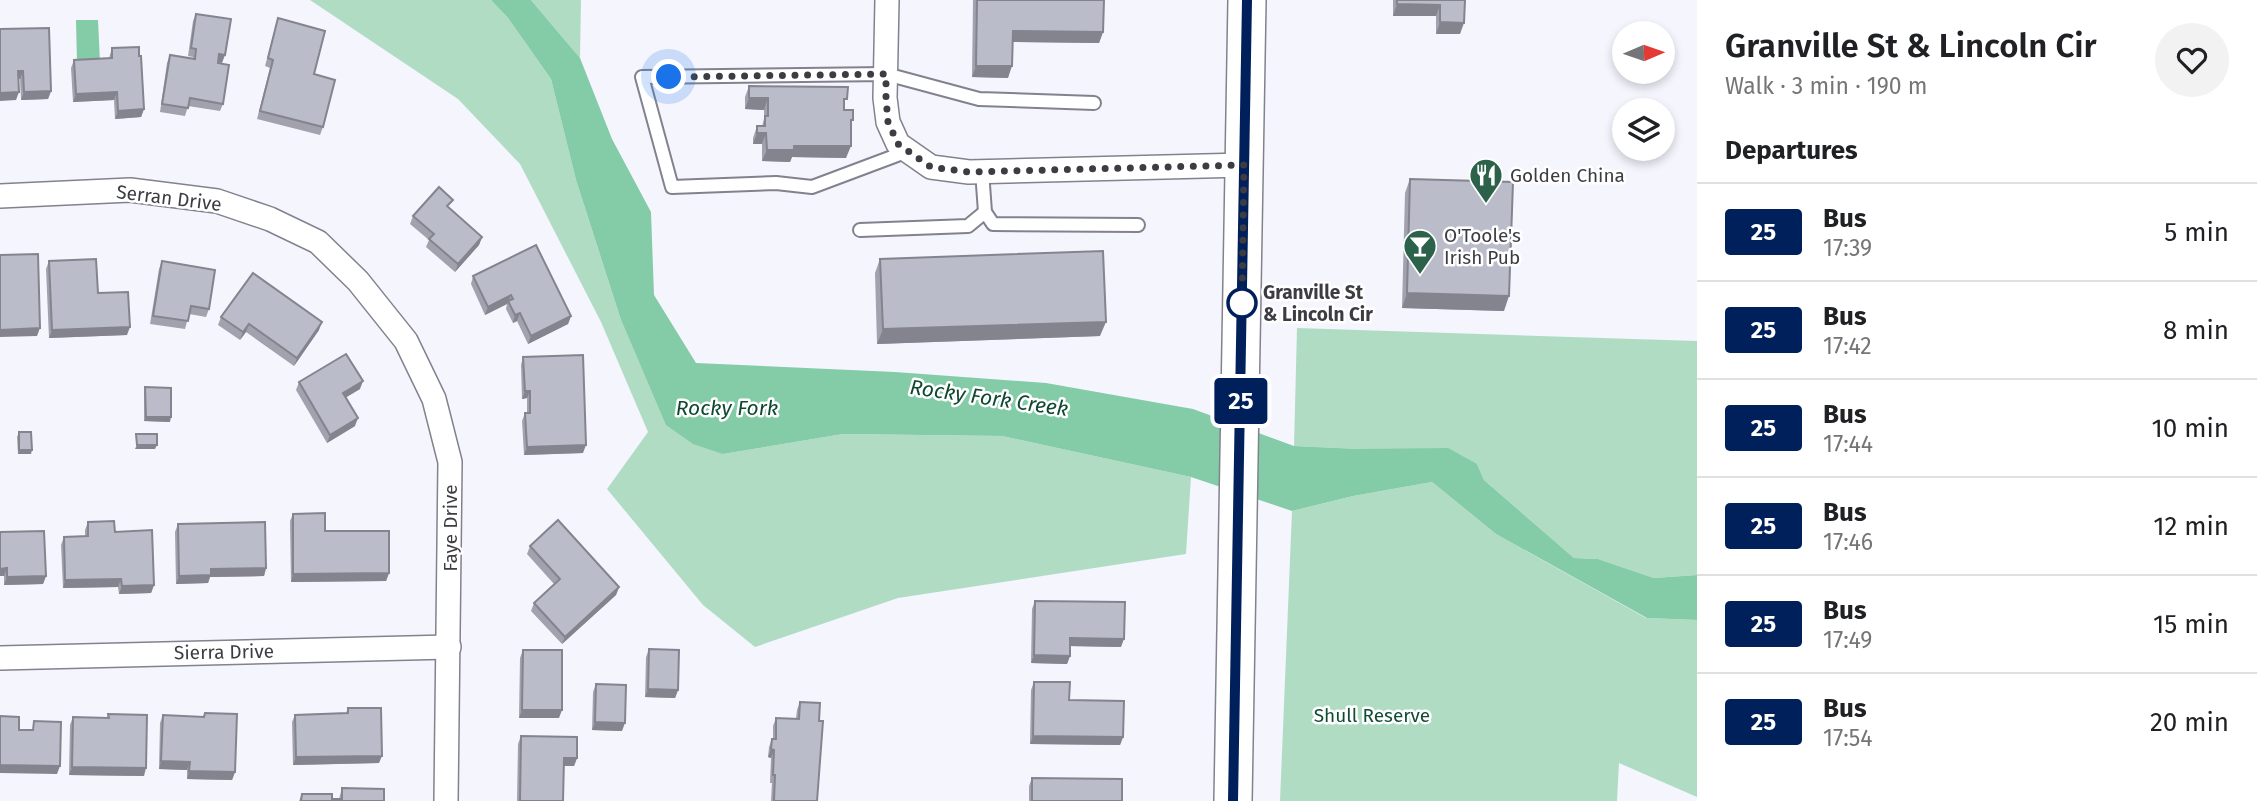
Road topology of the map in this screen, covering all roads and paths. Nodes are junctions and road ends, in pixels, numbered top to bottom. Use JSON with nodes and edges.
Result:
{"nodes":[{"id":1,"x":887,"y":0,"type":"edge"},
{"id":2,"x":1247,"y":0,"type":"edge"},
{"id":3,"x":886,"y":74,"type":"junction"},
{"id":4,"x":1094,"y":103,"type":"dead end"},
{"id":5,"x":908,"y":151,"type":"junction"},
{"id":6,"x":1244,"y":165,"type":"junction"},
{"id":7,"x":982,"y":171,"type":"junction"},
{"id":8,"x":0,"y":196,"type":"edge"},
{"id":9,"x":985,"y":212,"type":"junction"},
{"id":10,"x":1138,"y":225,"type":"dead end"},
{"id":11,"x":860,"y":230,"type":"dead end"},
{"id":12,"x":358,"y":281,"type":"joint"},
{"id":13,"x":449,"y":647,"type":"junction"},
{"id":14,"x":0,"y":658,"type":"edge"},
{"id":15,"x":446,"y":801,"type":"edge"},
{"id":16,"x":1233,"y":801,"type":"edge"}],
"edges":[{"from":1,"to":3,"type":"street"},
{"from":2,"to":6,"type":"main road"},
{"from":3,"to":4,"type":"lane"},
{"from":3,"to":5,"type":"street"},
{"from":3,"to":5,"type":"lane"},
{"from":5,"to":7,"type":"street"},
{"from":6,"to":7,"type":"street"},
{"from":6,"to":16,"type":"main road"},
{"from":7,"to":9,"type":"lane"},
{"from":8,"to":12,"type":"street","name":"Serran Drive"},
{"from":9,"to":10,"type":"lane"},
{"from":9,"to":11,"type":"lane"},
{"from":12,"to":13,"type":"street","name":"Faye Drive"},
{"from":13,"to":14,"type":"street","name":"Sierra Drive"},
{"from":13,"to":15,"type":"street","name":"Faye Drive"}]}
